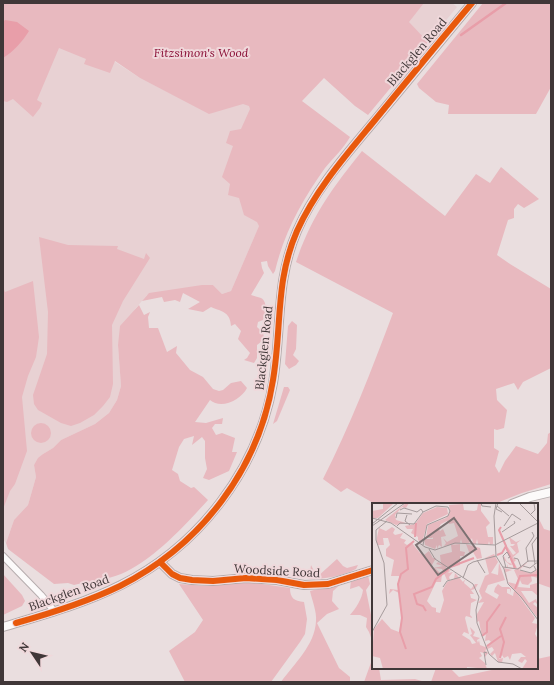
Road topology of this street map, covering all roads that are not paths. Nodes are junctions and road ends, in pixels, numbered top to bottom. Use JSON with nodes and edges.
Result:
{"nodes":[{"id":1,"x":472,"y":3,"type":"edge"},
{"id":2,"x":551,"y":492,"type":"edge"},
{"id":3,"x":515,"y":503,"type":"edge"},
{"id":4,"x":3,"y":556,"type":"edge"},
{"id":5,"x":160,"y":562,"type":"junction"},
{"id":6,"x":372,"y":570,"type":"edge"},
{"id":7,"x":55,"y":612,"type":"junction"},
{"id":8,"x":3,"y":628,"type":"edge"}],
"edges":[{"from":1,"to":5,"type":"street","name":"Blackglen Road"},
{"from":2,"to":3,"type":"street"},
{"from":4,"to":7,"type":"street"},
{"from":5,"to":6,"type":"street","name":"Woodside Road"},
{"from":5,"to":7,"type":"street","name":"Blackglen Road"},
{"from":7,"to":8,"type":"street","name":"Blackglen Road"}]}
